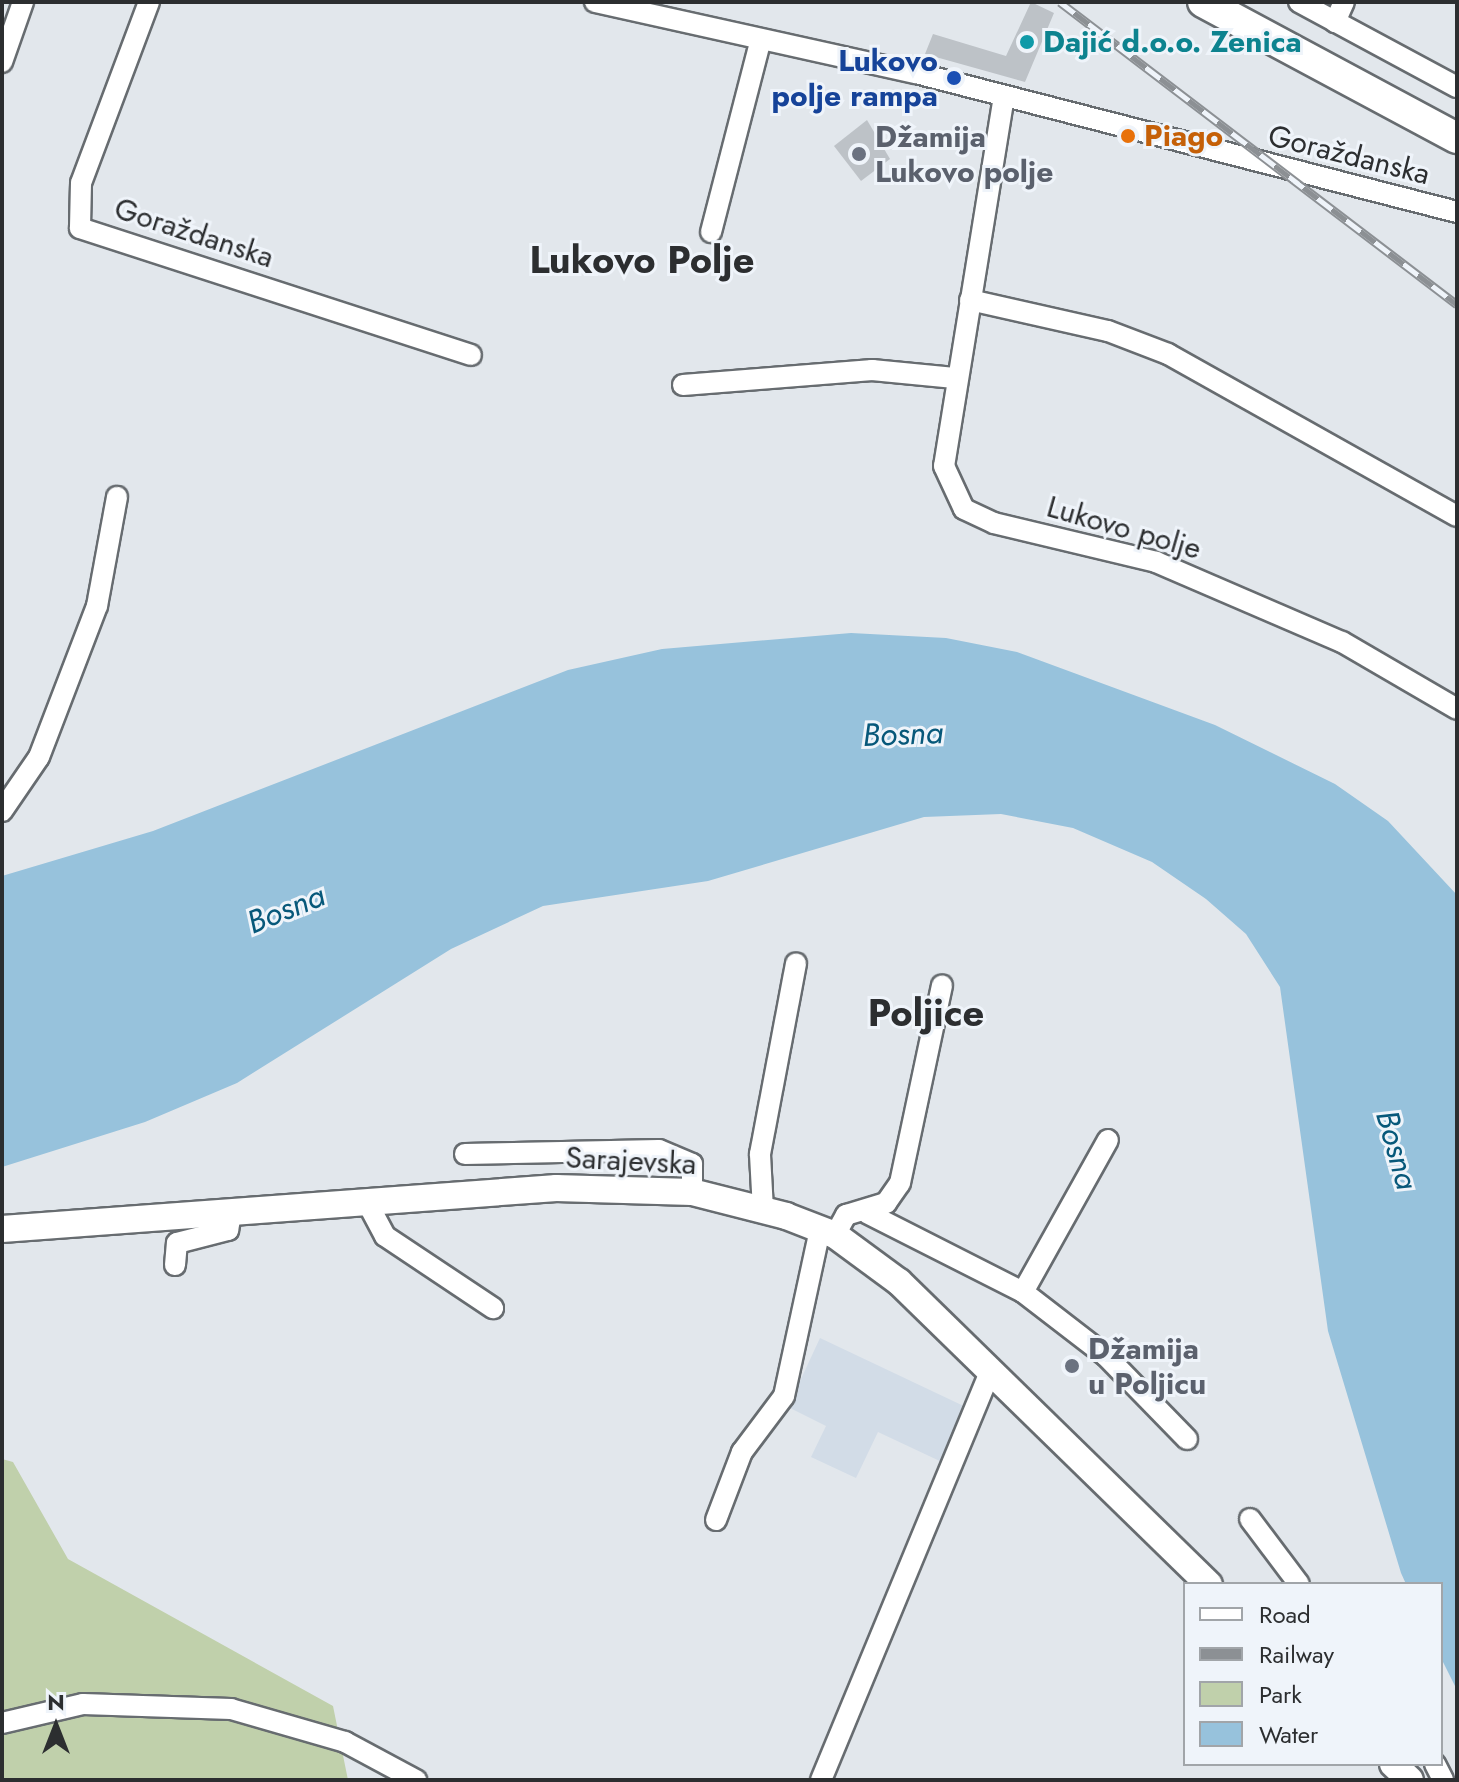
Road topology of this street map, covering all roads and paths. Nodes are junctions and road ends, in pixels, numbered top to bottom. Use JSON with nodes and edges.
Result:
{"nodes":[{"id":1,"x":23,"y":2,"type":"edge"},
{"id":2,"x":149,"y":2,"type":"edge"},
{"id":3,"x":595,"y":2,"type":"edge"},
{"id":4,"x":1203,"y":2,"type":"edge"},
{"id":5,"x":1299,"y":2,"type":"edge"},
{"id":6,"x":1344,"y":2,"type":"edge"},
{"id":7,"x":1335,"y":22,"type":"junction"},
{"id":8,"x":761,"y":39,"type":"junction"},
{"id":9,"x":2,"y":62,"type":"edge"},
{"id":10,"x":1457,"y":87,"type":"edge"},
{"id":11,"x":1004,"y":96,"type":"junction"},
{"id":12,"x":1457,"y":138,"type":"edge"},
{"id":13,"x":1457,"y":212,"type":"edge"},
{"id":14,"x":711,"y":232,"type":"dead end"},
{"id":15,"x":970,"y":300,"type":"junction"},
{"id":16,"x":471,"y":355,"type":"dead end"},
{"id":17,"x":955,"y":378,"type":"junction"},
{"id":18,"x":683,"y":385,"type":"dead end"},
{"id":19,"x":117,"y":497,"type":"dead end"},
{"id":20,"x":1457,"y":516,"type":"edge"},
{"id":21,"x":1457,"y":709,"type":"edge"},
{"id":22,"x":2,"y":811,"type":"edge"},
{"id":23,"x":796,"y":963,"type":"dead end"},
{"id":24,"x":942,"y":985,"type":"dead end"},
{"id":25,"x":1108,"y":1140,"type":"dead end"},
{"id":26,"x":465,"y":1154,"type":"dead end"},
{"id":27,"x":692,"y":1192,"type":"junction"},
{"id":28,"x":368,"y":1204,"type":"junction"},
{"id":29,"x":763,"y":1210,"type":"junction"},
{"id":30,"x":867,"y":1213,"type":"junction"},
{"id":31,"x":231,"y":1215,"type":"junction"},
{"id":32,"x":2,"y":1229,"type":"edge"},
{"id":33,"x":827,"y":1232,"type":"junction"},
{"id":34,"x":175,"y":1265,"type":"dead end"},
{"id":35,"x":1023,"y":1292,"type":"junction"},
{"id":36,"x":493,"y":1308,"type":"dead end"},
{"id":37,"x":991,"y":1370,"type":"junction"},
{"id":38,"x":1187,"y":1439,"type":"dead end"},
{"id":39,"x":1250,"y":1519,"type":"dead end"},
{"id":40,"x":716,"y":1520,"type":"dead end"},
{"id":41,"x":1207,"y":1582,"type":"edge"},
{"id":42,"x":1297,"y":1582,"type":"edge"},
{"id":43,"x":2,"y":1723,"type":"edge"},
{"id":44,"x":1395,"y":1766,"type":"edge"},
{"id":45,"x":416,"y":1780,"type":"edge"},
{"id":46,"x":821,"y":1780,"type":"edge"},
{"id":47,"x":1410,"y":1780,"type":"edge"}],
"edges":[{"from":1,"to":9,"type":"street"},
{"from":2,"to":16,"type":"street","name":"Goraždanska"},
{"from":3,"to":8,"type":"street","name":"Goraždanska"},
{"from":4,"to":12,"type":"highway"},
{"from":5,"to":7,"type":"street"},
{"from":6,"to":7,"type":"street"},
{"from":7,"to":10,"type":"street"},
{"from":8,"to":11,"type":"street","name":"Goraždanska"},
{"from":8,"to":14,"type":"street"},
{"from":11,"to":13,"type":"street","name":"Goraždanska"},
{"from":11,"to":15,"type":"street","name":"Lukovo polje"},
{"from":15,"to":17,"type":"street","name":"Lukovo polje"},
{"from":15,"to":20,"type":"street"},
{"from":17,"to":18,"type":"street"},
{"from":17,"to":21,"type":"street","name":"Lukovo polje"},
{"from":19,"to":22,"type":"street"},
{"from":23,"to":29,"type":"street"},
{"from":24,"to":30,"type":"street"},
{"from":25,"to":35,"type":"street"},
{"from":26,"to":27,"type":"street"},
{"from":27,"to":28,"type":"main road","name":"Sarajevska"},
{"from":27,"to":29,"type":"main road","name":"Sarajevska"},
{"from":28,"to":31,"type":"main road","name":"Sarajevska"},
{"from":28,"to":36,"type":"street"},
{"from":29,"to":33,"type":"main road","name":"Sarajevska"},
{"from":30,"to":33,"type":"street"},
{"from":30,"to":35,"type":"street"},
{"from":31,"to":32,"type":"main road","name":"Sarajevska"},
{"from":31,"to":34,"type":"street"},
{"from":33,"to":37,"type":"main road","name":"Sarajevska"},
{"from":33,"to":40,"type":"street"},
{"from":35,"to":38,"type":"street"},
{"from":37,"to":41,"type":"main road","name":"Sarajevska"},
{"from":37,"to":46,"type":"street"},
{"from":39,"to":42,"type":"street"},
{"from":43,"to":45,"type":"street"},
{"from":44,"to":47,"type":"main road"}]}
